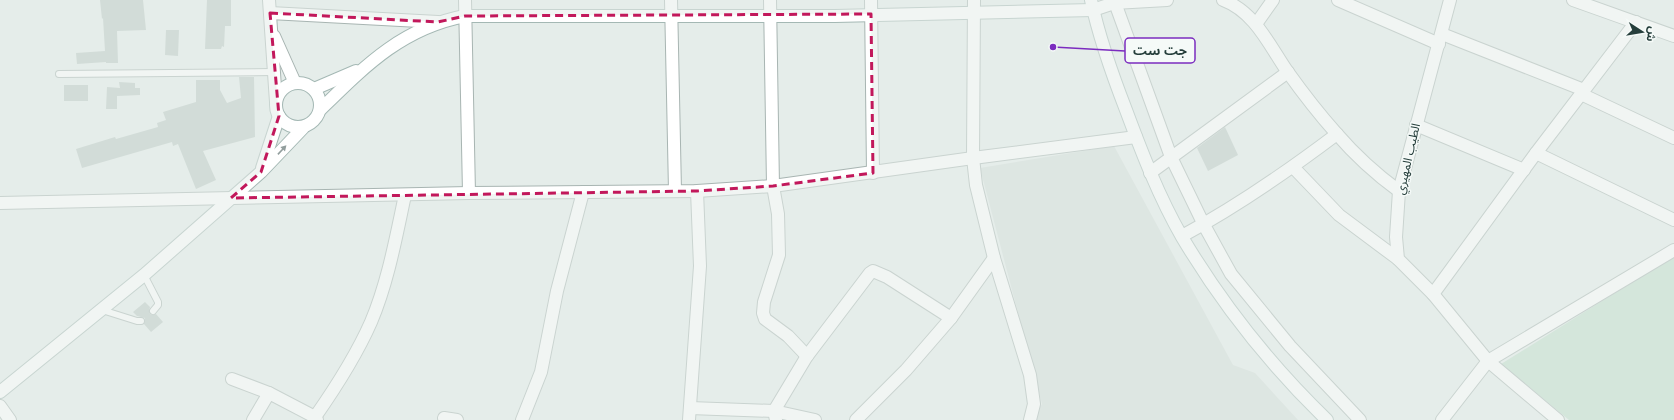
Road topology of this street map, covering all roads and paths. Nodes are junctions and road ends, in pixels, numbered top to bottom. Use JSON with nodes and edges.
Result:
{"nodes":[{"id":1,"x":269,"y":0,"type":"edge"},
{"id":2,"x":465,"y":0,"type":"edge"},
{"id":3,"x":671,"y":0,"type":"edge"},
{"id":4,"x":770,"y":0,"type":"edge"},
{"id":5,"x":871,"y":0,"type":"edge"},
{"id":6,"x":974,"y":0,"type":"edge"},
{"id":7,"x":1167,"y":0,"type":"edge"},
{"id":8,"x":1223,"y":0,"type":"edge"},
{"id":9,"x":1274,"y":0,"type":"edge"},
{"id":10,"x":1338,"y":0,"type":"edge"},
{"id":11,"x":1450,"y":0,"type":"edge"},
{"id":12,"x":1573,"y":0,"type":"edge"},
{"id":13,"x":1114,"y":1,"type":"edge"},
{"id":14,"x":1092,"y":5,"type":"edge"},
{"id":15,"x":871,"y":14,"type":"junction"},
{"id":16,"x":974,"y":14,"type":"junction"},
{"id":17,"x":770,"y":15,"type":"junction"},
{"id":18,"x":465,"y":16,"type":"junction"},
{"id":19,"x":671,"y":16,"type":"junction"},
{"id":20,"x":270,"y":19,"type":"junction"},
{"id":21,"x":438,"y":22,"type":"junction"},
{"id":22,"x":1636,"y":22,"type":"junction"},
{"id":23,"x":1256,"y":24,"type":"junction"},
{"id":24,"x":1674,"y":36,"type":"edge"},
{"id":25,"x":1440,"y":39,"type":"junction"},
{"id":26,"x":363,"y":68,"type":"junction"},
{"id":27,"x":274,"y":72,"type":"junction"},
{"id":28,"x":1288,"y":72,"type":"junction"},
{"id":29,"x":59,"y":74,"type":"dead end"},
{"id":30,"x":295,"y":83,"type":"junction"},
{"id":31,"x":314,"y":89,"type":"junction"},
{"id":32,"x":1582,"y":92,"type":"junction"},
{"id":33,"x":276,"y":102,"type":"junction"},
{"id":34,"x":321,"y":108,"type":"junction"},
{"id":35,"x":279,"y":116,"type":"junction"},
{"id":36,"x":1416,"y":125,"type":"junction"},
{"id":37,"x":302,"y":128,"type":"junction"},
{"id":38,"x":1336,"y":134,"type":"junction"},
{"id":39,"x":1136,"y":137,"type":"junction"},
{"id":40,"x":1674,"y":138,"type":"edge"},
{"id":41,"x":1536,"y":153,"type":"junction"},
{"id":42,"x":1171,"y":157,"type":"junction"},
{"id":43,"x":974,"y":158,"type":"junction"},
{"id":44,"x":1293,"y":167,"type":"junction"},
{"id":45,"x":1524,"y":170,"type":"junction"},
{"id":46,"x":261,"y":172,"type":"junction"},
{"id":47,"x":873,"y":173,"type":"junction"},
{"id":48,"x":1150,"y":173,"type":"junction"},
{"id":49,"x":773,"y":186,"type":"junction"},
{"id":50,"x":675,"y":191,"type":"junction"},
{"id":51,"x":697,"y":191,"type":"junction"},
{"id":52,"x":1399,"y":191,"type":"junction"},
{"id":53,"x":583,"y":192,"type":"junction"},
{"id":54,"x":469,"y":193,"type":"junction"},
{"id":55,"x":405,"y":195,"type":"junction"},
{"id":56,"x":231,"y":198,"type":"junction"},
{"id":57,"x":0,"y":203,"type":"edge"},
{"id":58,"x":1674,"y":220,"type":"edge"},
{"id":59,"x":1204,"y":225,"type":"junction"},
{"id":60,"x":1182,"y":236,"type":"junction"},
{"id":61,"x":1674,"y":250,"type":"edge"},
{"id":62,"x":994,"y":258,"type":"junction"},
{"id":63,"x":1398,"y":259,"type":"junction"},
{"id":64,"x":144,"y":275,"type":"junction"},
{"id":65,"x":1433,"y":294,"type":"junction"},
{"id":66,"x":102,"y":310,"type":"junction"},
{"id":67,"x":153,"y":311,"type":"dead end"},
{"id":68,"x":951,"y":318,"type":"junction"},
{"id":69,"x":141,"y":321,"type":"dead end"},
{"id":70,"x":807,"y":356,"type":"junction"},
{"id":71,"x":1488,"y":361,"type":"junction"},
{"id":72,"x":232,"y":379,"type":"dead end"},
{"id":73,"x":0,"y":392,"type":"edge"},
{"id":74,"x":269,"y":393,"type":"junction"},
{"id":75,"x":0,"y":406,"type":"edge"},
{"id":76,"x":690,"y":414,"type":"edge"},
{"id":77,"x":775,"y":415,"type":"edge"},
{"id":78,"x":444,"y":418,"type":"dead end"},
{"id":79,"x":316,"y":419,"type":"edge"},
{"id":80,"x":10,"y":420,"type":"edge"},
{"id":81,"x":253,"y":420,"type":"edge"},
{"id":82,"x":457,"y":420,"type":"edge"},
{"id":83,"x":522,"y":420,"type":"edge"},
{"id":84,"x":815,"y":420,"type":"edge"},
{"id":85,"x":856,"y":420,"type":"edge"},
{"id":86,"x":1030,"y":420,"type":"edge"},
{"id":87,"x":1327,"y":420,"type":"edge"},
{"id":88,"x":1360,"y":420,"type":"edge"},
{"id":89,"x":1442,"y":420,"type":"edge"},
{"id":90,"x":1558,"y":420,"type":"edge"}],
"edges":[{"from":1,"to":20,"type":"street"},
{"from":2,"to":18,"type":"street"},
{"from":3,"to":19,"type":"street"},
{"from":4,"to":17,"type":"street"},
{"from":5,"to":15,"type":"street"},
{"from":6,"to":16,"type":"street"},
{"from":7,"to":13,"type":"street"},
{"from":8,"to":23,"type":"street"},
{"from":9,"to":23,"type":"street"},
{"from":10,"to":25,"type":"street"},
{"from":11,"to":25,"type":"street","name":"الطيب المهيري"},
{"from":12,"to":22,"type":"street"},
{"from":13,"to":14,"type":"street"},
{"from":13,"to":42,"type":"street"},
{"from":14,"to":16,"type":"street"},
{"from":14,"to":39,"type":"street"},
{"from":15,"to":16,"type":"street"},
{"from":15,"to":17,"type":"street"},
{"from":15,"to":47,"type":"street"},
{"from":16,"to":43,"type":"street"},
{"from":17,"to":19,"type":"street"},
{"from":17,"to":49,"type":"street"},
{"from":18,"to":19,"type":"street"},
{"from":18,"to":21,"type":"street"},
{"from":18,"to":54,"type":"street"},
{"from":19,"to":50,"type":"street"},
{"from":20,"to":21,"type":"street"},
{"from":20,"to":27,"type":"street"},
{"from":20,"to":30,"type":"street"},
{"from":21,"to":26,"type":"street"},
{"from":22,"to":24,"type":"street"},
{"from":22,"to":32,"type":"street"},
{"from":23,"to":28,"type":"street"},
{"from":25,"to":32,"type":"street"},
{"from":25,"to":36,"type":"street","name":"الطيب المهيري"},
{"from":26,"to":31,"type":"street"},
{"from":26,"to":34,"type":"street"},
{"from":27,"to":29,"type":"lane"},
{"from":27,"to":33,"type":"street"},
{"from":28,"to":38,"type":"street"},
{"from":28,"to":42,"type":"street"},
{"from":30,"to":31,"type":"street"},
{"from":30,"to":33,"type":"street"},
{"from":31,"to":34,"type":"street"},
{"from":32,"to":40,"type":"street"},
{"from":32,"to":41,"type":"street"},
{"from":33,"to":35,"type":"street"},
{"from":34,"to":37,"type":"street"},
{"from":35,"to":37,"type":"street"},
{"from":35,"to":46,"type":"street"},
{"from":36,"to":45,"type":"street"},
{"from":36,"to":52,"type":"street","name":"الطيب المهيري"},
{"from":46,"to":37,"type":"street","one_way":true},
{"from":38,"to":44,"type":"street"},
{"from":38,"to":52,"type":"street"},
{"from":39,"to":43,"type":"street"},
{"from":39,"to":48,"type":"street"},
{"from":41,"to":45,"type":"street"},
{"from":41,"to":58,"type":"street"},
{"from":42,"to":48,"type":"street"},
{"from":42,"to":59,"type":"street"},
{"from":43,"to":47,"type":"street"},
{"from":43,"to":62,"type":"street"},
{"from":44,"to":59,"type":"street"},
{"from":44,"to":63,"type":"street"},
{"from":45,"to":65,"type":"street"},
{"from":46,"to":56,"type":"street"},
{"from":47,"to":49,"type":"street"},
{"from":48,"to":60,"type":"street"},
{"from":49,"to":51,"type":"street"},
{"from":49,"to":70,"type":"street"},
{"from":50,"to":51,"type":"street"},
{"from":50,"to":53,"type":"street"},
{"from":51,"to":76,"type":"street"},
{"from":52,"to":63,"type":"street","name":"الطيب المهيري"},
{"from":53,"to":54,"type":"street"},
{"from":53,"to":83,"type":"street"},
{"from":54,"to":55,"type":"street"},
{"from":55,"to":56,"type":"street"},
{"from":55,"to":79,"type":"street"},
{"from":56,"to":57,"type":"street"},
{"from":56,"to":64,"type":"street"},
{"from":59,"to":60,"type":"street"},
{"from":59,"to":88,"type":"street"},
{"from":60,"to":87,"type":"street"},
{"from":61,"to":71,"type":"street"},
{"from":62,"to":68,"type":"street"},
{"from":62,"to":86,"type":"street"},
{"from":63,"to":65,"type":"street"},
{"from":64,"to":66,"type":"street"},
{"from":64,"to":67,"type":"lane"},
{"from":65,"to":71,"type":"street"},
{"from":66,"to":69,"type":"lane"},
{"from":66,"to":73,"type":"street"},
{"from":68,"to":70,"type":"street"},
{"from":68,"to":85,"type":"street"},
{"from":70,"to":77,"type":"street"},
{"from":71,"to":89,"type":"street"},
{"from":71,"to":90,"type":"street"},
{"from":72,"to":74,"type":"street"},
{"from":74,"to":79,"type":"street"},
{"from":74,"to":81,"type":"street"},
{"from":75,"to":80,"type":"street"},
{"from":76,"to":77,"type":"street"},
{"from":77,"to":84,"type":"street"},
{"from":78,"to":82,"type":"street"}]}
